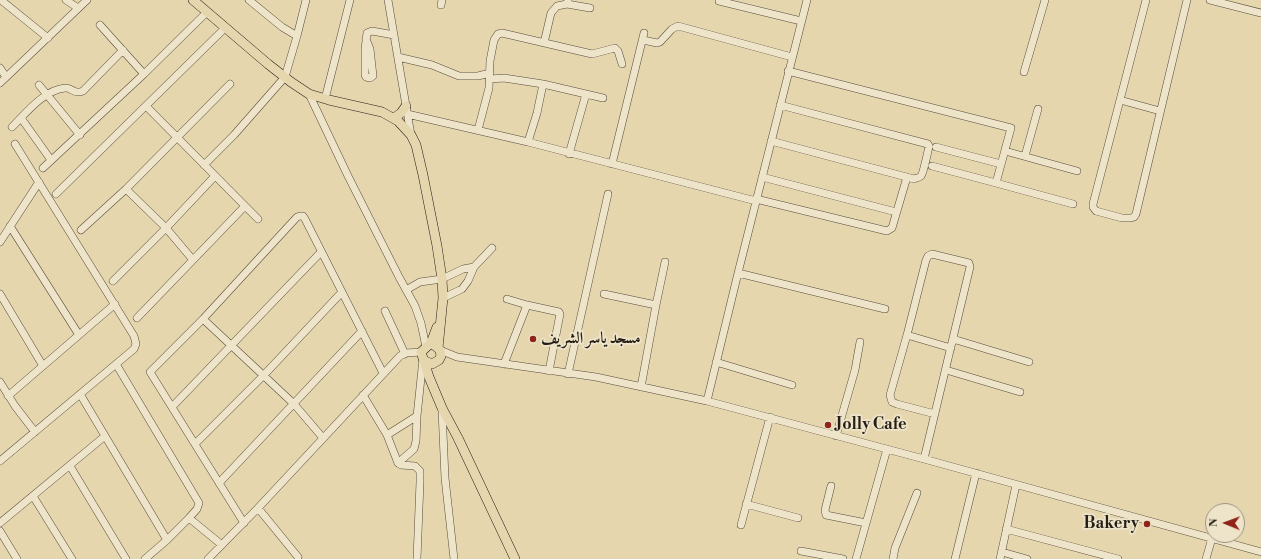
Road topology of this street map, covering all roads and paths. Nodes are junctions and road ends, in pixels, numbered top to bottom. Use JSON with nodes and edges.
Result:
{"nodes":[{"id":1,"x":1,"y":0,"type":"edge"},
{"id":2,"x":66,"y":0,"type":"edge"},
{"id":3,"x":87,"y":0,"type":"edge"},
{"id":4,"x":193,"y":0,"type":"edge"},
{"id":5,"x":249,"y":0,"type":"edge"},
{"id":6,"x":306,"y":0,"type":"edge"},
{"id":7,"x":350,"y":0,"type":"edge"},
{"id":8,"x":388,"y":0,"type":"edge"},
{"id":9,"x":807,"y":0,"type":"edge"},
{"id":10,"x":1045,"y":0,"type":"edge"},
{"id":11,"x":1146,"y":0,"type":"edge"},
{"id":12,"x":1187,"y":0,"type":"edge"},
{"id":13,"x":1210,"y":0,"type":"edge"},
{"id":14,"x":719,"y":1,"type":"edge"},
{"id":15,"x":567,"y":2,"type":"edge"},
{"id":16,"x":78,"y":8,"type":"junction"},
{"id":17,"x":590,"y":8,"type":"dead end"},
{"id":18,"x":207,"y":12,"type":"junction"},
{"id":19,"x":1261,"y":13,"type":"edge"},
{"id":20,"x":801,"y":21,"type":"junction"},
{"id":21,"x":100,"y":25,"type":"dead end"},
{"id":22,"x":225,"y":28,"type":"junction"},
{"id":23,"x":394,"y":35,"type":"junction"},
{"id":24,"x":297,"y":36,"type":"junction"},
{"id":25,"x":48,"y":38,"type":"junction"},
{"id":26,"x":366,"y":39,"type":"dead end"},
{"id":27,"x":544,"y":44,"type":"junction"},
{"id":28,"x":123,"y":50,"type":"junction"},
{"id":29,"x":398,"y":57,"type":"junction"},
{"id":30,"x":792,"y":57,"type":"junction"},
{"id":31,"x":622,"y":64,"type":"dead end"},
{"id":32,"x":0,"y":68,"type":"edge"},
{"id":33,"x":788,"y":71,"type":"junction"},
{"id":34,"x":1024,"y":72,"type":"dead end"},
{"id":35,"x":144,"y":74,"type":"junction"},
{"id":36,"x":490,"y":76,"type":"junction"},
{"id":37,"x":285,"y":77,"type":"junction"},
{"id":38,"x":6,"y":78,"type":"junction"},
{"id":39,"x":0,"y":83,"type":"edge"},
{"id":40,"x":230,"y":84,"type":"dead end"},
{"id":41,"x":543,"y":84,"type":"junction"},
{"id":42,"x":40,"y":85,"type":"dead end"},
{"id":43,"x":47,"y":94,"type":"junction"},
{"id":44,"x":309,"y":94,"type":"junction"},
{"id":45,"x":586,"y":94,"type":"junction"},
{"id":46,"x":603,"y":98,"type":"dead end"},
{"id":47,"x":325,"y":99,"type":"junction"},
{"id":48,"x":1120,"y":100,"type":"junction"},
{"id":49,"x":780,"y":105,"type":"junction"},
{"id":50,"x":146,"y":106,"type":"junction"},
{"id":51,"x":1038,"y":109,"type":"dead end"},
{"id":52,"x":407,"y":110,"type":"junction"},
{"id":53,"x":1160,"y":111,"type":"junction"},
{"id":54,"x":21,"y":118,"type":"junction"},
{"id":55,"x":394,"y":118,"type":"junction"},
{"id":56,"x":12,"y":127,"type":"dead end"},
{"id":57,"x":478,"y":130,"type":"junction"},
{"id":58,"x":80,"y":135,"type":"junction"},
{"id":59,"x":412,"y":135,"type":"junction"},
{"id":60,"x":178,"y":137,"type":"junction"},
{"id":61,"x":771,"y":141,"type":"junction"},
{"id":62,"x":528,"y":142,"type":"junction"},
{"id":63,"x":15,"y":144,"type":"dead end"},
{"id":64,"x":936,"y":147,"type":"dead end"},
{"id":65,"x":1005,"y":151,"type":"junction"},
{"id":66,"x":569,"y":154,"type":"junction"},
{"id":67,"x":1025,"y":156,"type":"junction"},
{"id":68,"x":51,"y":160,"type":"junction"},
{"id":69,"x":612,"y":164,"type":"junction"},
{"id":70,"x":1001,"y":164,"type":"junction"},
{"id":71,"x":204,"y":165,"type":"junction"},
{"id":72,"x":932,"y":166,"type":"dead end"},
{"id":73,"x":42,"y":168,"type":"dead end"},
{"id":74,"x":1077,"y":171,"type":"dead end"},
{"id":75,"x":215,"y":176,"type":"junction"},
{"id":76,"x":762,"y":177,"type":"junction"},
{"id":77,"x":906,"y":177,"type":"junction"},
{"id":78,"x":39,"y":182,"type":"junction"},
{"id":79,"x":996,"y":183,"type":"junction"},
{"id":80,"x":126,"y":189,"type":"junction"},
{"id":81,"x":56,"y":194,"type":"dead end"},
{"id":82,"x":608,"y":194,"type":"dead end"},
{"id":83,"x":756,"y":200,"type":"junction"},
{"id":84,"x":1073,"y":204,"type":"dead end"},
{"id":85,"x":245,"y":206,"type":"junction"},
{"id":86,"x":896,"y":212,"type":"junction"},
{"id":87,"x":258,"y":219,"type":"dead end"},
{"id":88,"x":10,"y":226,"type":"junction"},
{"id":89,"x":166,"y":228,"type":"junction"},
{"id":90,"x":81,"y":230,"type":"dead end"},
{"id":91,"x":0,"y":242,"type":"edge"},
{"id":92,"x":492,"y":248,"type":"dead end"},
{"id":93,"x":321,"y":252,"type":"junction"},
{"id":94,"x":193,"y":260,"type":"junction"},
{"id":95,"x":665,"y":262,"type":"dead end"},
{"id":96,"x":474,"y":267,"type":"junction"},
{"id":97,"x":738,"y":273,"type":"junction"},
{"id":98,"x":442,"y":279,"type":"junction"},
{"id":99,"x":113,"y":281,"type":"dead end"},
{"id":100,"x":406,"y":290,"type":"junction"},
{"id":101,"x":342,"y":292,"type":"junction"},
{"id":102,"x":0,"y":294,"type":"edge"},
{"id":103,"x":604,"y":294,"type":"dead end"},
{"id":104,"x":443,"y":298,"type":"junction"},
{"id":105,"x":506,"y":299,"type":"dead end"},
{"id":106,"x":114,"y":304,"type":"junction"},
{"id":107,"x":527,"y":305,"type":"junction"},
{"id":108,"x":656,"y":305,"type":"junction"},
{"id":109,"x":885,"y":309,"type":"dead end"},
{"id":110,"x":385,"y":311,"type":"dead end"},
{"id":111,"x":441,"y":315,"type":"junction"},
{"id":112,"x":137,"y":318,"type":"dead end"},
{"id":113,"x":203,"y":319,"type":"junction"},
{"id":114,"x":362,"y":331,"type":"junction"},
{"id":115,"x":79,"y":335,"type":"junction"},
{"id":116,"x":907,"y":335,"type":"junction"},
{"id":117,"x":954,"y":340,"type":"junction"},
{"id":118,"x":860,"y":342,"type":"dead end"},
{"id":119,"x":231,"y":345,"type":"junction"},
{"id":120,"x":951,"y":348,"type":"junction"},
{"id":121,"x":439,"y":349,"type":"junction"},
{"id":122,"x":425,"y":353,"type":"junction"},
{"id":123,"x":405,"y":354,"type":"junction"},
{"id":124,"x":457,"y":357,"type":"junction"},
{"id":125,"x":438,"y":361,"type":"junction"},
{"id":126,"x":716,"y":362,"type":"junction"},
{"id":127,"x":1029,"y":362,"type":"dead end"},
{"id":128,"x":116,"y":364,"type":"junction"},
{"id":129,"x":504,"y":364,"type":"junction"},
{"id":130,"x":43,"y":366,"type":"junction"},
{"id":131,"x":946,"y":370,"type":"junction"},
{"id":132,"x":549,"y":371,"type":"junction"},
{"id":133,"x":383,"y":374,"type":"junction"},
{"id":134,"x":568,"y":374,"type":"junction"},
{"id":135,"x":264,"y":375,"type":"junction"},
{"id":136,"x":0,"y":382,"type":"edge"},
{"id":137,"x":792,"y":385,"type":"dead end"},
{"id":138,"x":641,"y":386,"type":"junction"},
{"id":139,"x":433,"y":387,"type":"junction"},
{"id":140,"x":1020,"y":392,"type":"dead end"},
{"id":141,"x":80,"y":394,"type":"junction"},
{"id":142,"x":363,"y":395,"type":"junction"},
{"id":143,"x":8,"y":396,"type":"junction"},
{"id":144,"x":707,"y":401,"type":"junction"},
{"id":145,"x":294,"y":404,"type":"junction"},
{"id":146,"x":172,"y":407,"type":"junction"},
{"id":147,"x":442,"y":408,"type":"junction"},
{"id":148,"x":935,"y":414,"type":"junction"},
{"id":149,"x":417,"y":416,"type":"junction"},
{"id":150,"x":770,"y":417,"type":"junction"},
{"id":151,"x":35,"y":432,"type":"junction"},
{"id":152,"x":386,"y":435,"type":"junction"},
{"id":153,"x":105,"y":436,"type":"junction"},
{"id":154,"x":836,"y":436,"type":"junction"},
{"id":155,"x":323,"y":438,"type":"junction"},
{"id":156,"x":195,"y":444,"type":"junction"},
{"id":157,"x":887,"y":449,"type":"junction"},
{"id":158,"x":924,"y":459,"type":"junction"},
{"id":159,"x":0,"y":461,"type":"edge"},
{"id":160,"x":398,"y":463,"type":"junction"},
{"id":161,"x":70,"y":466,"type":"junction"},
{"id":162,"x":976,"y":473,"type":"junction"},
{"id":163,"x":219,"y":483,"type":"junction"},
{"id":164,"x":1016,"y":484,"type":"junction"},
{"id":165,"x":831,"y":486,"type":"dead end"},
{"id":166,"x":917,"y":493,"type":"dead end"},
{"id":167,"x":33,"y":496,"type":"junction"},
{"id":168,"x":746,"y":504,"type":"junction"},
{"id":169,"x":258,"y":508,"type":"junction"},
{"id":170,"x":189,"y":518,"type":"junction"},
{"id":171,"x":798,"y":518,"type":"dead end"},
{"id":172,"x":0,"y":523,"type":"edge"},
{"id":173,"x":244,"y":523,"type":"junction"},
{"id":174,"x":866,"y":523,"type":"junction"},
{"id":175,"x":741,"y":525,"type":"dead end"},
{"id":176,"x":1006,"y":529,"type":"junction"},
{"id":177,"x":0,"y":531,"type":"edge"},
{"id":178,"x":1205,"y":536,"type":"edge"},
{"id":179,"x":167,"y":540,"type":"junction"},
{"id":180,"x":1211,"y":543,"type":"edge"},
{"id":181,"x":1230,"y":543,"type":"edge"},
{"id":182,"x":222,"y":545,"type":"junction"},
{"id":183,"x":801,"y":551,"type":"dead end"},
{"id":184,"x":1261,"y":552,"type":"edge"},
{"id":185,"x":1001,"y":555,"type":"edge"},
{"id":186,"x":298,"y":557,"type":"dead end"},
{"id":187,"x":1110,"y":558,"type":"edge"},
{"id":188,"x":17,"y":559,"type":"edge"},
{"id":189,"x":72,"y":559,"type":"edge"},
{"id":190,"x":126,"y":559,"type":"edge"},
{"id":191,"x":145,"y":559,"type":"edge"},
{"id":192,"x":208,"y":559,"type":"edge"},
{"id":193,"x":417,"y":559,"type":"edge"},
{"id":194,"x":454,"y":559,"type":"edge"},
{"id":195,"x":515,"y":559,"type":"edge"},
{"id":196,"x":843,"y":559,"type":"edge"},
{"id":197,"x":856,"y":559,"type":"edge"},
{"id":198,"x":893,"y":559,"type":"edge"},
{"id":199,"x":955,"y":559,"type":"edge"},
{"id":200,"x":1027,"y":559,"type":"edge"},
{"id":201,"x":1118,"y":559,"type":"edge"},
{"id":202,"x":1206,"y":559,"type":"edge"}],
"edges":[{"from":1,"to":25,"type":"street"},
{"from":2,"to":16,"type":"street"},
{"from":3,"to":16,"type":"street"},
{"from":4,"to":18,"type":"main road"},
{"from":5,"to":24,"type":"street"},
{"from":6,"to":24,"type":"street"},
{"from":7,"to":47,"type":"street"},
{"from":8,"to":23,"type":"street"},
{"from":9,"to":20,"type":"street"},
{"from":10,"to":34,"type":"street"},
{"from":11,"to":48,"type":"street"},
{"from":12,"to":53,"type":"street"},
{"from":13,"to":19,"type":"street"},
{"from":14,"to":20,"type":"street"},
{"from":15,"to":17,"type":"street"},
{"from":15,"to":27,"type":"street"},
{"from":16,"to":25,"type":"street"},
{"from":18,"to":22,"type":"main road"},
{"from":18,"to":35,"type":"street"},
{"from":20,"to":30,"type":"street"},
{"from":21,"to":28,"type":"street"},
{"from":22,"to":37,"type":"main road"},
{"from":22,"to":50,"type":"street"},
{"from":23,"to":26,"type":"street"},
{"from":23,"to":29,"type":"street"},
{"from":24,"to":37,"type":"street"},
{"from":25,"to":38,"type":"street"},
{"from":27,"to":31,"type":"street"},
{"from":27,"to":36,"type":"street"},
{"from":28,"to":35,"type":"street"},
{"from":28,"to":43,"type":"street"},
{"from":29,"to":36,"type":"street"},
{"from":29,"to":52,"type":"street"},
{"from":30,"to":33,"type":"street"},
{"from":30,"to":69,"type":"street"},
{"from":32,"to":38,"type":"street"},
{"from":33,"to":49,"type":"street"},
{"from":33,"to":65,"type":"street"},
{"from":35,"to":58,"type":"street"},
{"from":36,"to":41,"type":"street"},
{"from":36,"to":57,"type":"street"},
{"from":37,"to":44,"type":"main road"},
{"from":37,"to":71,"type":"street"},
{"from":38,"to":39,"type":"street"},
{"from":40,"to":60,"type":"street"},
{"from":41,"to":45,"type":"street"},
{"from":41,"to":62,"type":"street"},
{"from":42,"to":43,"type":"street"},
{"from":43,"to":54,"type":"street"},
{"from":43,"to":58,"type":"street"},
{"from":44,"to":47,"type":"main road"},
{"from":44,"to":100,"type":"street"},
{"from":45,"to":46,"type":"street"},
{"from":45,"to":66,"type":"street"},
{"from":47,"to":55,"type":"main road"},
{"from":48,"to":53,"type":"street"},
{"from":48,"to":53,"type":"street"},
{"from":49,"to":61,"type":"street"},
{"from":49,"to":77,"type":"street"},
{"from":50,"to":60,"type":"street"},
{"from":50,"to":81,"type":"street"},
{"from":51,"to":67,"type":"street"},
{"from":52,"to":55,"type":"main road"},
{"from":52,"to":57,"type":"street"},
{"from":52,"to":59,"type":"street"},
{"from":54,"to":56,"type":"street"},
{"from":54,"to":68,"type":"street"},
{"from":55,"to":59,"type":"main road"},
{"from":57,"to":62,"type":"street"},
{"from":58,"to":68,"type":"street"},
{"from":59,"to":98,"type":"main road"},
{"from":60,"to":71,"type":"street"},
{"from":60,"to":80,"type":"street"},
{"from":61,"to":76,"type":"street"},
{"from":61,"to":77,"type":"street"},
{"from":62,"to":66,"type":"street"},
{"from":63,"to":78,"type":"street"},
{"from":64,"to":70,"type":"street"},
{"from":65,"to":67,"type":"street"},
{"from":65,"to":70,"type":"street"},
{"from":66,"to":69,"type":"street"},
{"from":67,"to":74,"type":"street"},
{"from":68,"to":73,"type":"street"},
{"from":69,"to":83,"type":"street"},
{"from":70,"to":79,"type":"street"},
{"from":71,"to":75,"type":"street"},
{"from":72,"to":79,"type":"street"},
{"from":75,"to":85,"type":"street"},
{"from":75,"to":89,"type":"street"},
{"from":76,"to":83,"type":"street"},
{"from":76,"to":86,"type":"street"},
{"from":77,"to":86,"type":"street"},
{"from":78,"to":88,"type":"street"},
{"from":78,"to":106,"type":"street"},
{"from":79,"to":84,"type":"street"},
{"from":80,"to":89,"type":"street"},
{"from":80,"to":90,"type":"street"},
{"from":82,"to":134,"type":"street"},
{"from":83,"to":86,"type":"street"},
{"from":83,"to":97,"type":"street"},
{"from":85,"to":87,"type":"street"},
{"from":85,"to":94,"type":"street"},
{"from":88,"to":91,"type":"street"},
{"from":88,"to":115,"type":"street"},
{"from":89,"to":94,"type":"street"},
{"from":89,"to":99,"type":"street"},
{"from":92,"to":96,"type":"street"},
{"from":93,"to":101,"type":"street"},
{"from":93,"to":113,"type":"street"},
{"from":93,"to":119,"type":"street"},
{"from":94,"to":112,"type":"street"},
{"from":95,"to":108,"type":"street"},
{"from":96,"to":98,"type":"street"},
{"from":96,"to":104,"type":"street"},
{"from":97,"to":109,"type":"street"},
{"from":97,"to":126,"type":"street"},
{"from":98,"to":100,"type":"street"},
{"from":98,"to":104,"type":"main road"},
{"from":100,"to":122,"type":"street"},
{"from":101,"to":114,"type":"street"},
{"from":101,"to":135,"type":"street"},
{"from":102,"to":130,"type":"street"},
{"from":103,"to":108,"type":"street"},
{"from":104,"to":111,"type":"main road"},
{"from":105,"to":107,"type":"street"},
{"from":106,"to":115,"type":"street"},
{"from":106,"to":128,"type":"street"},
{"from":107,"to":129,"type":"street"},
{"from":107,"to":132,"type":"street"},
{"from":108,"to":138,"type":"street"},
{"from":110,"to":123,"type":"street"},
{"from":111,"to":121,"type":"main road"},
{"from":111,"to":122,"type":"main road"},
{"from":113,"to":119,"type":"street"},
{"from":113,"to":146,"type":"street"},
{"from":114,"to":133,"type":"street"},
{"from":114,"to":145,"type":"street"},
{"from":115,"to":130,"type":"street"},
{"from":116,"to":117,"type":"street"},
{"from":116,"to":120,"type":"street"},
{"from":116,"to":148,"type":"street"},
{"from":117,"to":120,"type":"street"},
{"from":117,"to":127,"type":"street"},
{"from":118,"to":154,"type":"street"},
{"from":119,"to":135,"type":"street"},
{"from":119,"to":146,"type":"street"},
{"from":120,"to":131,"type":"street"},
{"from":121,"to":122,"type":"main road"},
{"from":121,"to":124,"type":"street"},
{"from":121,"to":125,"type":"main road"},
{"from":122,"to":123,"type":"street"},
{"from":122,"to":125,"type":"main road"},
{"from":122,"to":139,"type":"main road"},
{"from":122,"to":149,"type":"street"},
{"from":123,"to":133,"type":"street"},
{"from":124,"to":125,"type":"street"},
{"from":124,"to":129,"type":"street"},
{"from":125,"to":139,"type":"main road"},
{"from":126,"to":137,"type":"street"},
{"from":126,"to":144,"type":"street"},
{"from":128,"to":141,"type":"street"},
{"from":128,"to":170,"type":"street"},
{"from":129,"to":132,"type":"street"},
{"from":130,"to":143,"type":"street"},
{"from":131,"to":140,"type":"street"},
{"from":131,"to":148,"type":"street"},
{"from":132,"to":134,"type":"street"},
{"from":133,"to":142,"type":"street"},
{"from":134,"to":138,"type":"street"},
{"from":135,"to":145,"type":"street"},
{"from":135,"to":156,"type":"street"},
{"from":136,"to":143,"type":"street"},
{"from":138,"to":144,"type":"street"},
{"from":139,"to":147,"type":"main road"},
{"from":141,"to":151,"type":"street"},
{"from":141,"to":153,"type":"street"},
{"from":142,"to":152,"type":"street"},
{"from":142,"to":155,"type":"street"},
{"from":143,"to":151,"type":"street"},
{"from":144,"to":150,"type":"street"},
{"from":145,"to":155,"type":"street"},
{"from":145,"to":163,"type":"street"},
{"from":146,"to":156,"type":"street"},
{"from":147,"to":194,"type":"street"},
{"from":147,"to":195,"type":"main road"},
{"from":148,"to":158,"type":"street"},
{"from":149,"to":152,"type":"street"},
{"from":149,"to":160,"type":"street"},
{"from":150,"to":154,"type":"street"},
{"from":150,"to":168,"type":"street"},
{"from":151,"to":159,"type":"street"},
{"from":152,"to":160,"type":"street"},
{"from":153,"to":161,"type":"street"},
{"from":153,"to":179,"type":"street"},
{"from":154,"to":157,"type":"street"},
{"from":155,"to":169,"type":"street"},
{"from":156,"to":163,"type":"street"},
{"from":157,"to":158,"type":"street"},
{"from":157,"to":174,"type":"street"},
{"from":158,"to":162,"type":"street"},
{"from":160,"to":193,"type":"street"},
{"from":161,"to":167,"type":"street"},
{"from":161,"to":190,"type":"street"},
{"from":162,"to":164,"type":"street"},
{"from":162,"to":199,"type":"street"},
{"from":163,"to":173,"type":"street"},
{"from":164,"to":176,"type":"street"},
{"from":164,"to":178,"type":"street"},
{"from":165,"to":174,"type":"street"},
{"from":166,"to":198,"type":"street"},
{"from":167,"to":172,"type":"street"},
{"from":167,"to":189,"type":"street"},
{"from":168,"to":171,"type":"street"},
{"from":168,"to":175,"type":"street"},
{"from":169,"to":173,"type":"street"},
{"from":169,"to":186,"type":"street"},
{"from":170,"to":179,"type":"street"},
{"from":170,"to":182,"type":"street"},
{"from":173,"to":182,"type":"street"},
{"from":174,"to":197,"type":"street"},
{"from":176,"to":185,"type":"street"},
{"from":176,"to":187,"type":"street"},
{"from":177,"to":188,"type":"street"},
{"from":179,"to":191,"type":"street"},
{"from":180,"to":202,"type":"street"},
{"from":181,"to":184,"type":"street"},
{"from":182,"to":192,"type":"street"},
{"from":183,"to":196,"type":"street"},
{"from":185,"to":200,"type":"street"},
{"from":187,"to":201,"type":"street"}]}
